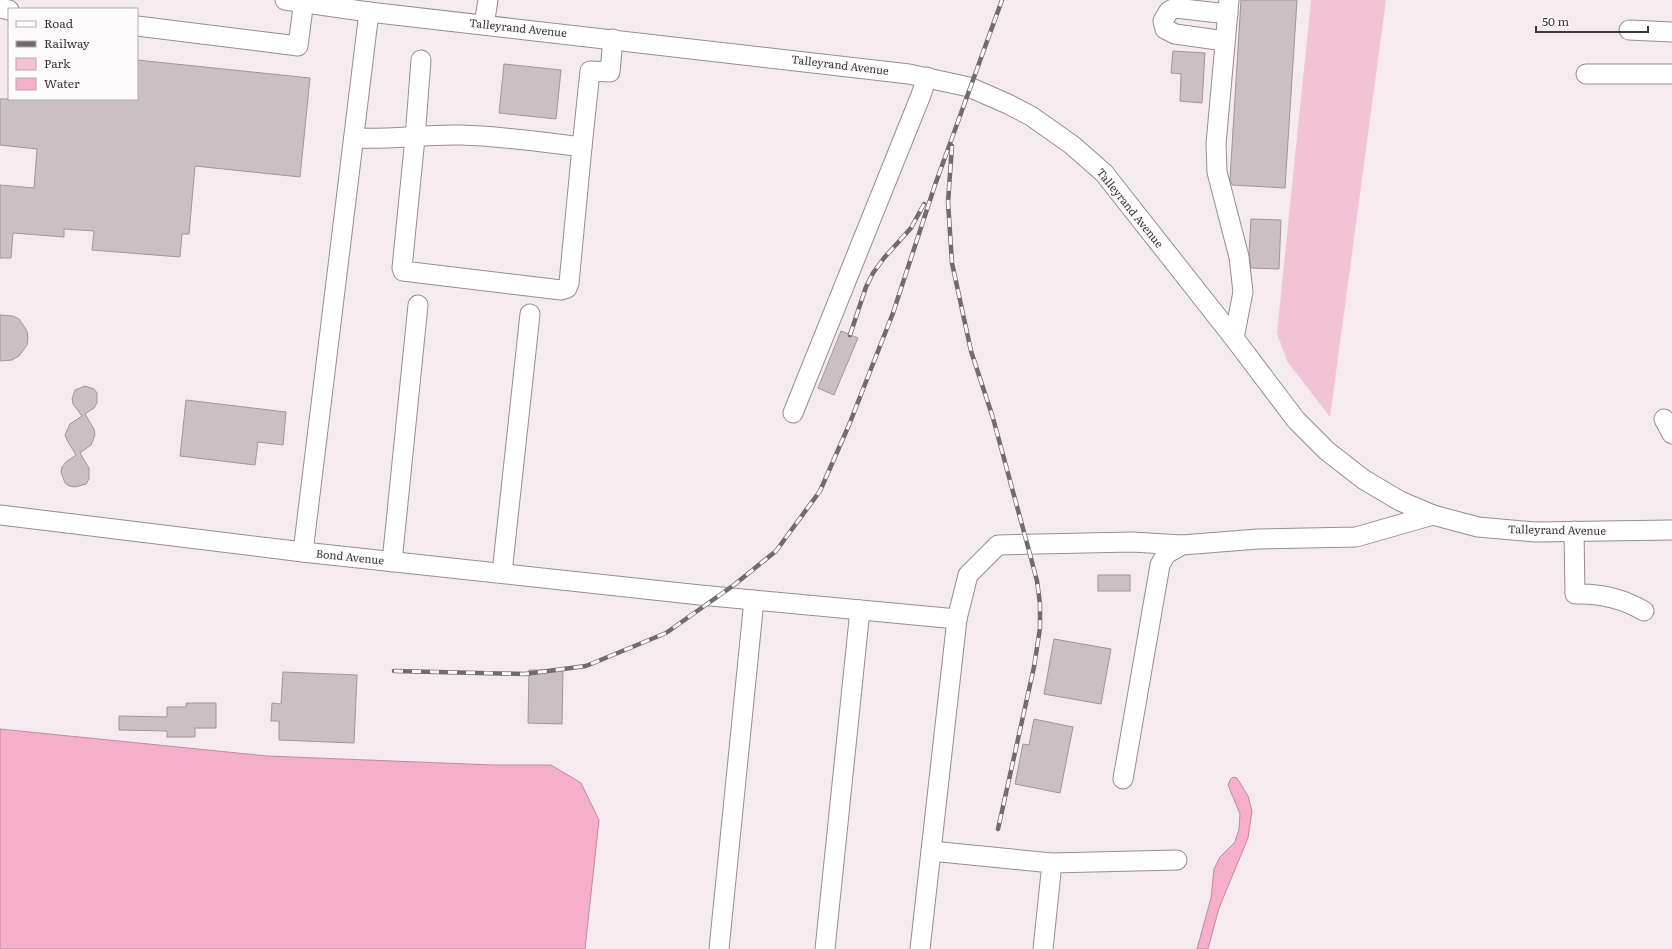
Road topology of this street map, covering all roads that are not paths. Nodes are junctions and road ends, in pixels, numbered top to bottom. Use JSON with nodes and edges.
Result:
{"nodes":[{"id":1,"x":285,"y":0,"type":"edge"},
{"id":2,"x":488,"y":0,"type":"edge"},
{"id":3,"x":304,"y":1,"type":"edge"},
{"id":4,"x":1228,"y":7,"type":"edge"},
{"id":5,"x":369,"y":12,"type":"junction"},
{"id":6,"x":484,"y":24,"type":"junction"},
{"id":7,"x":138,"y":26,"type":"edge"},
{"id":8,"x":1629,"y":30,"type":"dead end"},
{"id":9,"x":1672,"y":32,"type":"edge"},
{"id":10,"x":613,"y":39,"type":"junction"},
{"id":11,"x":1225,"y":41,"type":"junction"},
{"id":12,"x":421,"y":60,"type":"dead end"},
{"id":13,"x":1586,"y":74,"type":"dead end"},
{"id":14,"x":1672,"y":74,"type":"edge"},
{"id":15,"x":927,"y":77,"type":"junction"},
{"id":16,"x":354,"y":138,"type":"junction"},
{"id":17,"x":415,"y":138,"type":"junction"},
{"id":18,"x":582,"y":147,"type":"junction"},
{"id":19,"x":418,"y":305,"type":"dead end"},
{"id":20,"x":530,"y":314,"type":"dead end"},
{"id":21,"x":1234,"y":338,"type":"junction"},
{"id":22,"x":793,"y":412,"type":"dead end"},
{"id":23,"x":0,"y":515,"type":"edge"},
{"id":24,"x":1433,"y":515,"type":"junction"},
{"id":25,"x":1672,"y":530,"type":"edge"},
{"id":26,"x":1574,"y":531,"type":"junction"},
{"id":27,"x":1182,"y":545,"type":"junction"},
{"id":28,"x":303,"y":552,"type":"junction"},
{"id":29,"x":392,"y":562,"type":"junction"},
{"id":30,"x":502,"y":573,"type":"junction"},
{"id":31,"x":754,"y":600,"type":"junction"},
{"id":32,"x":860,"y":610,"type":"junction"},
{"id":33,"x":1644,"y":611,"type":"dead end"},
{"id":34,"x":957,"y":619,"type":"junction"},
{"id":35,"x":1122,"y":779,"type":"dead end"},
{"id":36,"x":931,"y":851,"type":"junction"},
{"id":37,"x":1176,"y":860,"type":"dead end"},
{"id":38,"x":1052,"y":863,"type":"junction"},
{"id":39,"x":719,"y":949,"type":"edge"},
{"id":40,"x":825,"y":949,"type":"edge"},
{"id":41,"x":920,"y":949,"type":"edge"},
{"id":42,"x":1043,"y":949,"type":"edge"}],
"edges":[{"from":1,"to":3,"type":"street","name":"Talleyrand Avenue"},
{"from":2,"to":6,"type":"street"},
{"from":3,"to":5,"type":"street","name":"Talleyrand Avenue"},
{"from":3,"to":7,"type":"street"},
{"from":4,"to":11,"type":"street"},
{"from":4,"to":11,"type":"street"},
{"from":5,"to":6,"type":"street","name":"Talleyrand Avenue"},
{"from":5,"to":16,"type":"street"},
{"from":6,"to":10,"type":"street","name":"Talleyrand Avenue"},
{"from":8,"to":9,"type":"street"},
{"from":10,"to":15,"type":"street","name":"Talleyrand Avenue"},
{"from":10,"to":18,"type":"street"},
{"from":11,"to":21,"type":"street"},
{"from":12,"to":17,"type":"street"},
{"from":13,"to":14,"type":"street"},
{"from":15,"to":21,"type":"street","name":"Talleyrand Avenue"},
{"from":15,"to":22,"type":"street"},
{"from":16,"to":17,"type":"street"},
{"from":16,"to":28,"type":"street"},
{"from":17,"to":18,"type":"street"},
{"from":17,"to":18,"type":"street"},
{"from":19,"to":29,"type":"street"},
{"from":20,"to":30,"type":"street"},
{"from":21,"to":24,"type":"street","name":"Talleyrand Avenue"},
{"from":23,"to":28,"type":"street","name":"Bond Avenue"},
{"from":24,"to":26,"type":"street","name":"Talleyrand Avenue"},
{"from":24,"to":27,"type":"street"},
{"from":25,"to":26,"type":"street","name":"Talleyrand Avenue"},
{"from":26,"to":33,"type":"street"},
{"from":27,"to":34,"type":"street"},
{"from":27,"to":35,"type":"street"},
{"from":28,"to":29,"type":"street","name":"Bond Avenue"},
{"from":29,"to":30,"type":"street","name":"Bond Avenue"},
{"from":30,"to":31,"type":"street","name":"Bond Avenue"},
{"from":31,"to":32,"type":"street","name":"Bond Avenue"},
{"from":31,"to":39,"type":"street"},
{"from":32,"to":34,"type":"street","name":"Bond Avenue"},
{"from":32,"to":40,"type":"street"},
{"from":34,"to":36,"type":"street"},
{"from":36,"to":38,"type":"street"},
{"from":36,"to":41,"type":"street"},
{"from":37,"to":38,"type":"street"},
{"from":38,"to":42,"type":"street"}]}
